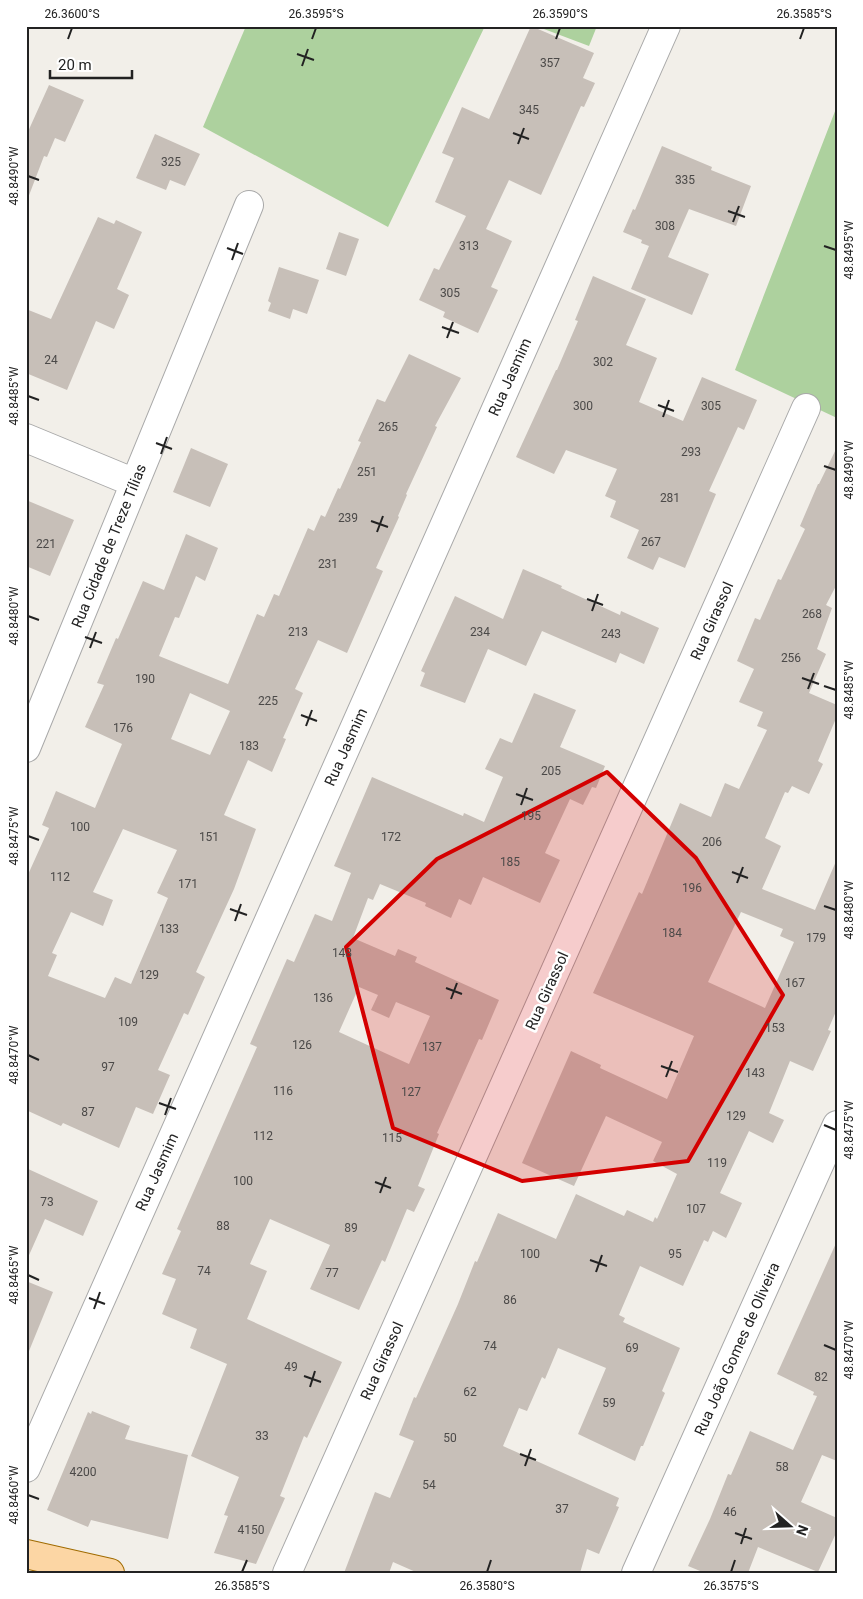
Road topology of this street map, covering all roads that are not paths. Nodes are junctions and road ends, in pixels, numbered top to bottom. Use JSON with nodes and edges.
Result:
{"nodes":[{"id":1,"x":666,"y":26,"type":"edge"},
{"id":2,"x":249,"y":206,"type":"dead end"},
{"id":3,"x":806,"y":408,"type":"dead end"},
{"id":4,"x":26,"y":438,"type":"edge"},
{"id":5,"x":135,"y":483,"type":"junction"},
{"id":6,"x":26,"y":748,"type":"edge"},
{"id":7,"x":837,"y":1126,"type":"edge"},
{"id":8,"x":26,"y":1468,"type":"edge"},
{"id":9,"x":26,"y":1554,"type":"edge"},
{"id":10,"x":110,"y":1573,"type":"edge"},
{"id":11,"x":288,"y":1573,"type":"edge"},
{"id":12,"x":636,"y":1573,"type":"edge"}],
"edges":[{"from":1,"to":8,"type":"street","name":"Rua Jasmim"},
{"from":2,"to":5,"type":"street","name":"Rua Cidade de Treze Tílias"},
{"from":3,"to":11,"type":"street","name":"Rua Girassol"},
{"from":4,"to":5,"type":"street"},
{"from":5,"to":6,"type":"street","name":"Rua Cidade de Treze Tílias"},
{"from":7,"to":12,"type":"street","name":"Rua João Gomes de Oliveira"},
{"from":9,"to":10,"type":"main road"}]}
